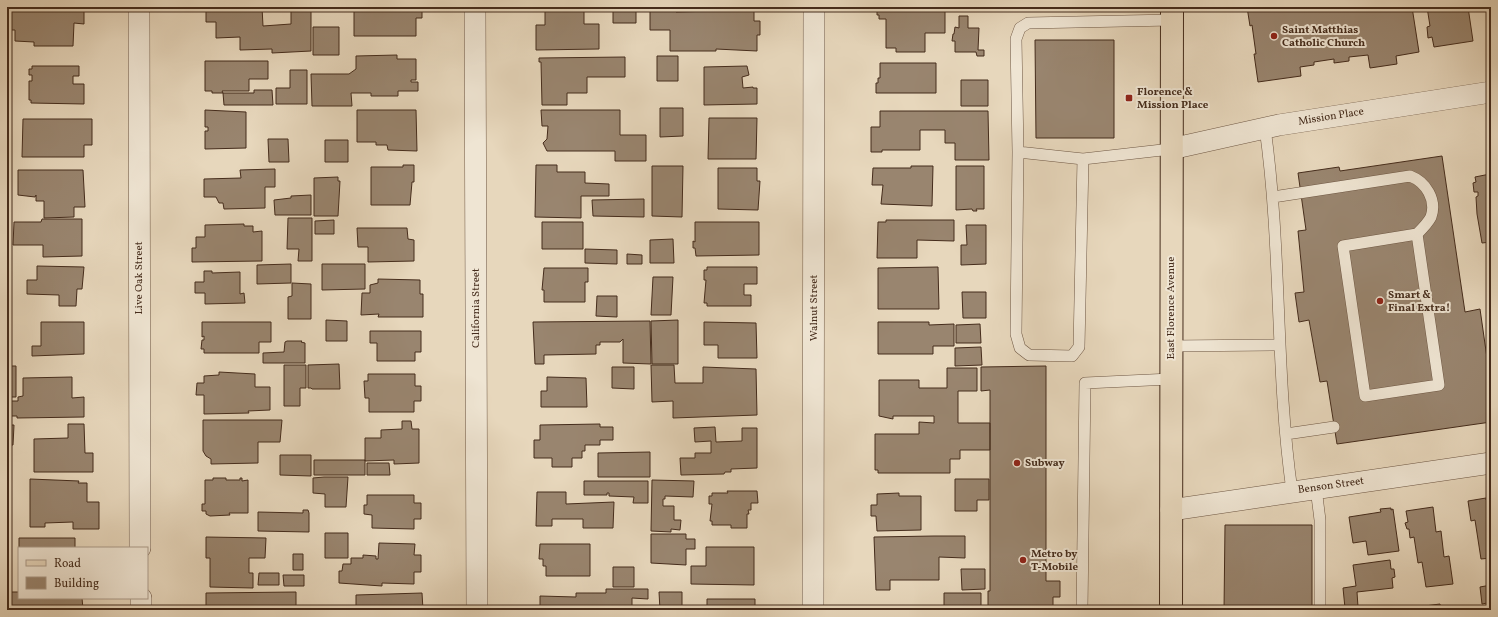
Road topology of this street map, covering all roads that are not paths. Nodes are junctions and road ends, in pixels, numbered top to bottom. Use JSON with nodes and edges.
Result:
{"nodes":[{"id":1,"x":139,"y":7,"type":"edge"},
{"id":2,"x":475,"y":7,"type":"edge"},
{"id":3,"x":814,"y":7,"type":"edge"},
{"id":4,"x":1172,"y":13,"type":"edge"},
{"id":5,"x":1491,"y":92,"type":"edge"},
{"id":6,"x":1265,"y":128,"type":"junction"},
{"id":7,"x":1172,"y":149,"type":"junction"},
{"id":8,"x":1018,"y":152,"type":"junction"},
{"id":9,"x":1083,"y":159,"type":"junction"},
{"id":10,"x":1273,"y":197,"type":"junction"},
{"id":11,"x":1417,"y":234,"type":"junction"},
{"id":12,"x":1280,"y":345,"type":"junction"},
{"id":13,"x":1171,"y":346,"type":"junction"},
{"id":14,"x":1171,"y":379,"type":"junction"},
{"id":15,"x":1334,"y":427,"type":"dead end"},
{"id":16,"x":1286,"y":434,"type":"junction"},
{"id":17,"x":1491,"y":462,"type":"edge"},
{"id":18,"x":1316,"y":488,"type":"junction"},
{"id":19,"x":1292,"y":491,"type":"junction"},
{"id":20,"x":1171,"y":510,"type":"junction"},
{"id":21,"x":140,"y":547,"type":"edge"},
{"id":22,"x":141,"y":599,"type":"edge"},
{"id":23,"x":141,"y":610,"type":"edge"},
{"id":24,"x":477,"y":610,"type":"edge"},
{"id":25,"x":813,"y":610,"type":"edge"},
{"id":26,"x":1082,"y":610,"type":"edge"},
{"id":27,"x":1171,"y":610,"type":"edge"},
{"id":28,"x":1320,"y":610,"type":"edge"}],
"edges":[{"from":1,"to":21,"type":"street","name":"Live Oak Street"},
{"from":2,"to":24,"type":"street","name":"California Street"},
{"from":3,"to":25,"type":"street","name":"Walnut Street"},
{"from":4,"to":7,"type":"main road","name":"East Florence Avenue"},
{"from":4,"to":8,"type":"lane"},
{"from":5,"to":6,"type":"street","name":"Mission Place"},
{"from":6,"to":7,"type":"street","name":"Mission Place"},
{"from":6,"to":10,"type":"lane"},
{"from":7,"to":9,"type":"lane"},
{"from":7,"to":13,"type":"main road","name":"East Florence Avenue"},
{"from":8,"to":9,"type":"lane"},
{"from":8,"to":9,"type":"lane"},
{"from":10,"to":11,"type":"lane"},
{"from":10,"to":12,"type":"lane"},
{"from":11,"to":11,"type":"lane"},
{"from":12,"to":13,"type":"lane"},
{"from":12,"to":16,"type":"lane"},
{"from":13,"to":14,"type":"main road","name":"East Florence Avenue"},
{"from":14,"to":20,"type":"main road","name":"East Florence Avenue"},
{"from":14,"to":26,"type":"lane"},
{"from":15,"to":16,"type":"lane"},
{"from":16,"to":19,"type":"lane"},
{"from":17,"to":18,"type":"street","name":"Benson Street"},
{"from":18,"to":19,"type":"street","name":"Benson Street"},
{"from":18,"to":28,"type":"lane"},
{"from":19,"to":20,"type":"street","name":"Benson Street"},
{"from":20,"to":27,"type":"main road","name":"East Florence Avenue"},
{"from":22,"to":23,"type":"street"}]}
